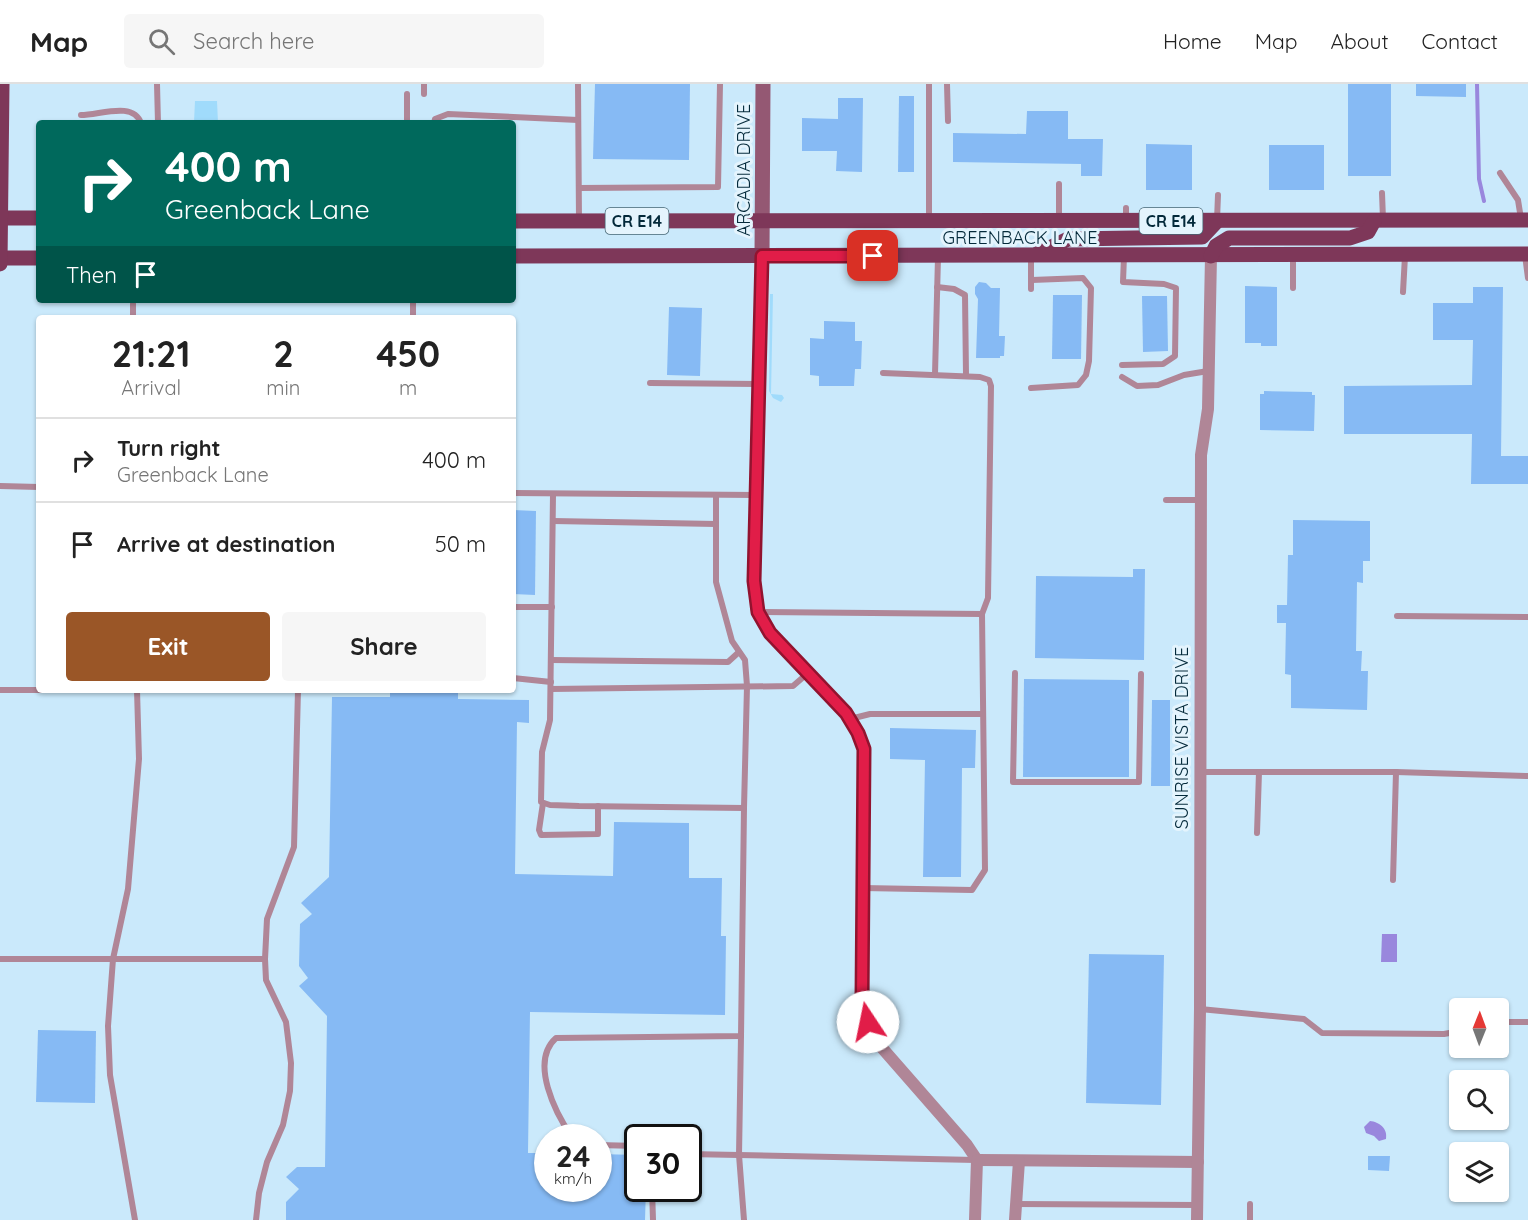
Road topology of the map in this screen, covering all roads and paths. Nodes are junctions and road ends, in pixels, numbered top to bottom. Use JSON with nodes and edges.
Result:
{"nodes":[{"id":1,"x":2,"y":84,"type":"edge"},
{"id":2,"x":157,"y":84,"type":"edge"},
{"id":3,"x":424,"y":84,"type":"edge"},
{"id":4,"x":578,"y":84,"type":"edge"},
{"id":5,"x":720,"y":84,"type":"edge"},
{"id":6,"x":763,"y":84,"type":"edge"},
{"id":7,"x":929,"y":84,"type":"edge"},
{"id":8,"x":947,"y":84,"type":"edge"},
{"id":9,"x":407,"y":94,"type":"dead end"},
{"id":10,"x":424,"y":94,"type":"dead end"},
{"id":11,"x":81,"y":115,"type":"dead end"},
{"id":12,"x":139,"y":120,"type":"edge"},
{"id":13,"x":158,"y":120,"type":"edge"},
{"id":14,"x":407,"y":120,"type":"edge"},
{"id":15,"x":435,"y":120,"type":"edge"},
{"id":16,"x":578,"y":120,"type":"junction"},
{"id":17,"x":948,"y":121,"type":"dead end"},
{"id":18,"x":1500,"y":173,"type":"dead end"},
{"id":19,"x":1059,"y":184,"type":"dead end"},
{"id":20,"x":579,"y":188,"type":"junction"},
{"id":21,"x":1382,"y":193,"type":"dead end"},
{"id":22,"x":1218,"y":195,"type":"dead end"},
{"id":23,"x":0,"y":218,"type":"edge"},
{"id":24,"x":36,"y":218,"type":"edge"},
{"id":25,"x":579,"y":220,"type":"junction"},
{"id":26,"x":929,"y":220,"type":"junction"},
{"id":27,"x":1525,"y":220,"type":"edge"},
{"id":28,"x":516,"y":221,"type":"edge"},
{"id":29,"x":762,"y":221,"type":"junction"},
{"id":30,"x":1059,"y":221,"type":"junction"},
{"id":31,"x":1217,"y":221,"type":"junction"},
{"id":32,"x":1379,"y":221,"type":"junction"},
{"id":33,"x":1526,"y":254,"type":"edge"},
{"id":34,"x":1293,"y":255,"type":"junction"},
{"id":35,"x":1405,"y":255,"type":"junction"},
{"id":36,"x":516,"y":256,"type":"edge"},
{"id":37,"x":762,"y":256,"type":"junction"},
{"id":38,"x":1031,"y":256,"type":"junction"},
{"id":39,"x":1124,"y":256,"type":"junction"},
{"id":40,"x":1211,"y":256,"type":"junction"},
{"id":41,"x":938,"y":257,"type":"junction"},
{"id":42,"x":0,"y":258,"type":"edge"},
{"id":43,"x":36,"y":258,"type":"edge"},
{"id":44,"x":0,"y":264,"type":"edge"},
{"id":45,"x":1528,"y":278,"type":"edge"},
{"id":46,"x":1032,"y":280,"type":"junction"},
{"id":47,"x":938,"y":287,"type":"junction"},
{"id":48,"x":1293,"y":288,"type":"dead end"},
{"id":49,"x":1031,"y":289,"type":"dead end"},
{"id":50,"x":1403,"y":292,"type":"dead end"},
{"id":51,"x":133,"y":304,"type":"dead end"},
{"id":52,"x":133,"y":315,"type":"edge"},
{"id":53,"x":1122,"y":365,"type":"dead end"},
{"id":54,"x":1209,"y":371,"type":"junction"},
{"id":55,"x":883,"y":373,"type":"dead end"},
{"id":56,"x":935,"y":374,"type":"junction"},
{"id":57,"x":966,"y":375,"type":"junction"},
{"id":58,"x":1122,"y":377,"type":"dead end"},
{"id":59,"x":650,"y":383,"type":"dead end"},
{"id":60,"x":758,"y":384,"type":"junction"},
{"id":61,"x":1031,"y":388,"type":"dead end"},
{"id":62,"x":0,"y":486,"type":"edge"},
{"id":63,"x":36,"y":487,"type":"edge"},
{"id":64,"x":516,"y":493,"type":"edge"},
{"id":65,"x":553,"y":495,"type":"junction"},
{"id":66,"x":755,"y":495,"type":"junction"},
{"id":67,"x":716,"y":496,"type":"junction"},
{"id":68,"x":1166,"y":500,"type":"dead end"},
{"id":69,"x":1201,"y":500,"type":"junction"},
{"id":70,"x":553,"y":521,"type":"junction"},
{"id":71,"x":716,"y":524,"type":"junction"},
{"id":72,"x":516,"y":607,"type":"edge"},
{"id":73,"x":552,"y":607,"type":"junction"},
{"id":74,"x":758,"y":612,"type":"junction"},
{"id":75,"x":982,"y":614,"type":"junction"},
{"id":76,"x":1397,"y":616,"type":"dead end"},
{"id":77,"x":1528,"y":617,"type":"edge"},
{"id":78,"x":739,"y":652,"type":"junction"},
{"id":79,"x":551,"y":660,"type":"junction"},
{"id":80,"x":808,"y":673,"type":"junction"},
{"id":81,"x":1015,"y":673,"type":"dead end"},
{"id":82,"x":1141,"y":674,"type":"dead end"},
{"id":83,"x":516,"y":679,"type":"edge"},
{"id":84,"x":551,"y":685,"type":"junction"},
{"id":85,"x":747,"y":686,"type":"junction"},
{"id":86,"x":0,"y":690,"type":"edge"},
{"id":87,"x":36,"y":690,"type":"edge"},
{"id":88,"x":137,"y":693,"type":"edge"},
{"id":89,"x":298,"y":693,"type":"edge"},
{"id":90,"x":983,"y":714,"type":"junction"},
{"id":91,"x":850,"y":719,"type":"junction"},
{"id":92,"x":1199,"y":772,"type":"junction"},
{"id":93,"x":1260,"y":772,"type":"junction"},
{"id":94,"x":1396,"y":772,"type":"junction"},
{"id":95,"x":1528,"y":776,"type":"edge"},
{"id":96,"x":543,"y":803,"type":"junction"},
{"id":97,"x":598,"y":806,"type":"junction"},
{"id":98,"x":744,"y":808,"type":"junction"},
{"id":99,"x":1257,"y":833,"type":"dead end"},
{"id":100,"x":1393,"y":880,"type":"dead end"},
{"id":101,"x":863,"y":888,"type":"junction"},
{"id":102,"x":0,"y":959,"type":"edge"},
{"id":103,"x":113,"y":959,"type":"junction"},
{"id":104,"x":265,"y":959,"type":"junction"},
{"id":105,"x":1200,"y":1009,"type":"junction"},
{"id":106,"x":1509,"y":1022,"type":"edge"},
{"id":107,"x":1528,"y":1022,"type":"edge"},
{"id":108,"x":1449,"y":1033,"type":"edge"},
{"id":109,"x":741,"y":1036,"type":"junction"},
{"id":110,"x":564,"y":1124,"type":"edge"},
{"id":111,"x":702,"y":1154,"type":"edge"},
{"id":112,"x":739,"y":1155,"type":"junction"},
{"id":113,"x":977,"y":1160,"type":"junction"},
{"id":114,"x":1019,"y":1161,"type":"junction"},
{"id":115,"x":1198,"y":1162,"type":"junction"},
{"id":116,"x":652,"y":1202,"type":"edge"},
{"id":117,"x":1016,"y":1204,"type":"junction"},
{"id":118,"x":1250,"y":1204,"type":"dead end"},
{"id":119,"x":1197,"y":1205,"type":"junction"},
{"id":120,"x":135,"y":1220,"type":"edge"},
{"id":121,"x":256,"y":1220,"type":"edge"},
{"id":122,"x":653,"y":1220,"type":"edge"},
{"id":123,"x":744,"y":1220,"type":"edge"},
{"id":124,"x":975,"y":1220,"type":"edge"},
{"id":125,"x":1015,"y":1220,"type":"edge"},
{"id":126,"x":1197,"y":1220,"type":"edge"},
{"id":127,"x":1250,"y":1220,"type":"edge"}],
"edges":[{"from":1,"to":23,"type":"main road"},
{"from":2,"to":13,"type":"lane"},
{"from":3,"to":10,"type":"lane"},
{"from":4,"to":16,"type":"lane"},
{"from":5,"to":20,"type":"lane"},
{"from":6,"to":29,"type":"street","name":"ARCADIA DRIVE"},
{"from":7,"to":26,"type":"lane"},
{"from":8,"to":17,"type":"lane"},
{"from":9,"to":14,"type":"lane"},
{"from":11,"to":12,"type":"lane"},
{"from":15,"to":16,"type":"lane"},
{"from":16,"to":20,"type":"lane"},
{"from":18,"to":27,"type":"lane"},
{"from":19,"to":30,"type":"lane"},
{"from":20,"to":25,"type":"lane"},
{"from":21,"to":32,"type":"lane"},
{"from":22,"to":31,"type":"lane"},
{"from":23,"to":24,"type":"main road"},
{"from":23,"to":42,"type":"main road"},
{"from":25,"to":28,"type":"main road","name":"GREENBACK LANE","number":"CR E14"},
{"from":25,"to":29,"type":"main road","name":"GREENBACK LANE","number":"CR E14"},
{"from":26,"to":29,"type":"main road","name":"GREENBACK LANE","number":"CR E14"},
{"from":26,"to":30,"type":"main road","name":"GREENBACK LANE","number":"CR E14"},
{"from":27,"to":32,"type":"main road","name":"GREENBACK LANE","number":"CR E14"},
{"from":29,"to":37,"type":"street","name":"ARCADIA DRIVE"},
{"from":30,"to":31,"type":"main road","name":"GREENBACK LANE","number":"CR E14"},
{"from":31,"to":32,"type":"main road","name":"GREENBACK LANE","number":"CR E14"},
{"from":31,"to":38,"type":"main road"},
{"from":32,"to":40,"type":"main road"},
{"from":33,"to":35,"type":"main road","name":"GREENBACK LANE","number":"CR E14"},
{"from":33,"to":45,"type":"lane"},
{"from":34,"to":35,"type":"main road","name":"GREENBACK LANE","number":"CR E14"},
{"from":34,"to":40,"type":"main road","name":"GREENBACK LANE","number":"CR E14"},
{"from":34,"to":48,"type":"lane"},
{"from":35,"to":50,"type":"lane"},
{"from":36,"to":37,"type":"main road","name":"GREENBACK LANE","number":"CR E14"},
{"from":37,"to":41,"type":"main road","name":"GREENBACK LANE","number":"CR E14"},
{"from":37,"to":60,"type":"street"},
{"from":38,"to":39,"type":"main road","name":"GREENBACK LANE","number":"CR E14"},
{"from":38,"to":41,"type":"main road","name":"GREENBACK LANE","number":"CR E14"},
{"from":38,"to":46,"type":"lane"},
{"from":39,"to":40,"type":"main road","name":"GREENBACK LANE","number":"CR E14"},
{"from":39,"to":53,"type":"lane"},
{"from":40,"to":54,"type":"street","name":"SUNRISE VISTA DRIVE"},
{"from":41,"to":47,"type":"lane"},
{"from":42,"to":43,"type":"main road"},
{"from":42,"to":44,"type":"main road"},
{"from":46,"to":49,"type":"lane"},
{"from":46,"to":61,"type":"lane"},
{"from":47,"to":56,"type":"lane"},
{"from":47,"to":57,"type":"lane"},
{"from":51,"to":52,"type":"lane"},
{"from":54,"to":58,"type":"lane"},
{"from":54,"to":69,"type":"street","name":"SUNRISE VISTA DRIVE"},
{"from":55,"to":56,"type":"lane"},
{"from":56,"to":57,"type":"lane"},
{"from":57,"to":75,"type":"lane"},
{"from":59,"to":60,"type":"lane"},
{"from":60,"to":66,"type":"street"},
{"from":62,"to":63,"type":"lane"},
{"from":64,"to":65,"type":"lane"},
{"from":65,"to":67,"type":"lane"},
{"from":65,"to":70,"type":"lane"},
{"from":66,"to":67,"type":"lane"},
{"from":66,"to":74,"type":"street"},
{"from":67,"to":71,"type":"lane"},
{"from":68,"to":69,"type":"lane"},
{"from":69,"to":92,"type":"street","name":"SUNRISE VISTA DRIVE"},
{"from":70,"to":71,"type":"lane"},
{"from":70,"to":73,"type":"lane"},
{"from":71,"to":78,"type":"lane"},
{"from":72,"to":73,"type":"lane"},
{"from":73,"to":79,"type":"lane"},
{"from":74,"to":75,"type":"lane"},
{"from":74,"to":80,"type":"street"},
{"from":75,"to":90,"type":"lane"},
{"from":76,"to":77,"type":"lane"},
{"from":78,"to":79,"type":"lane"},
{"from":78,"to":85,"type":"lane"},
{"from":79,"to":84,"type":"lane"},
{"from":80,"to":85,"type":"lane"},
{"from":80,"to":91,"type":"street"},
{"from":81,"to":82,"type":"lane"},
{"from":83,"to":84,"type":"lane"},
{"from":84,"to":85,"type":"lane"},
{"from":84,"to":96,"type":"lane"},
{"from":85,"to":98,"type":"lane"},
{"from":86,"to":87,"type":"lane"},
{"from":88,"to":103,"type":"lane"},
{"from":89,"to":104,"type":"lane"},
{"from":90,"to":91,"type":"lane"},
{"from":90,"to":101,"type":"lane"},
{"from":91,"to":101,"type":"street"},
{"from":92,"to":93,"type":"lane"},
{"from":92,"to":105,"type":"street","name":"SUNRISE VISTA DRIVE"},
{"from":93,"to":94,"type":"lane"},
{"from":93,"to":99,"type":"lane"},
{"from":94,"to":95,"type":"lane"},
{"from":94,"to":100,"type":"lane"},
{"from":96,"to":97,"type":"lane"},
{"from":96,"to":97,"type":"lane"},
{"from":97,"to":98,"type":"lane"},
{"from":98,"to":109,"type":"lane"},
{"from":101,"to":113,"type":"street"},
{"from":102,"to":103,"type":"lane"},
{"from":103,"to":104,"type":"lane"},
{"from":103,"to":120,"type":"lane"},
{"from":104,"to":121,"type":"lane"},
{"from":105,"to":108,"type":"lane"},
{"from":105,"to":115,"type":"street","name":"SUNRISE VISTA DRIVE"},
{"from":106,"to":107,"type":"lane"},
{"from":109,"to":110,"type":"lane"},
{"from":109,"to":112,"type":"lane"},
{"from":111,"to":112,"type":"lane"},
{"from":112,"to":113,"type":"lane"},
{"from":112,"to":123,"type":"lane"},
{"from":113,"to":114,"type":"street"},
{"from":113,"to":124,"type":"street"},
{"from":114,"to":115,"type":"street"},
{"from":114,"to":117,"type":"street"},
{"from":115,"to":119,"type":"street","name":"SUNRISE VISTA DRIVE"},
{"from":116,"to":122,"type":"lane"},
{"from":117,"to":119,"type":"lane"},
{"from":117,"to":125,"type":"street"},
{"from":118,"to":127,"type":"lane"},
{"from":119,"to":126,"type":"street","name":"SUNRISE VISTA DRIVE"}]}
